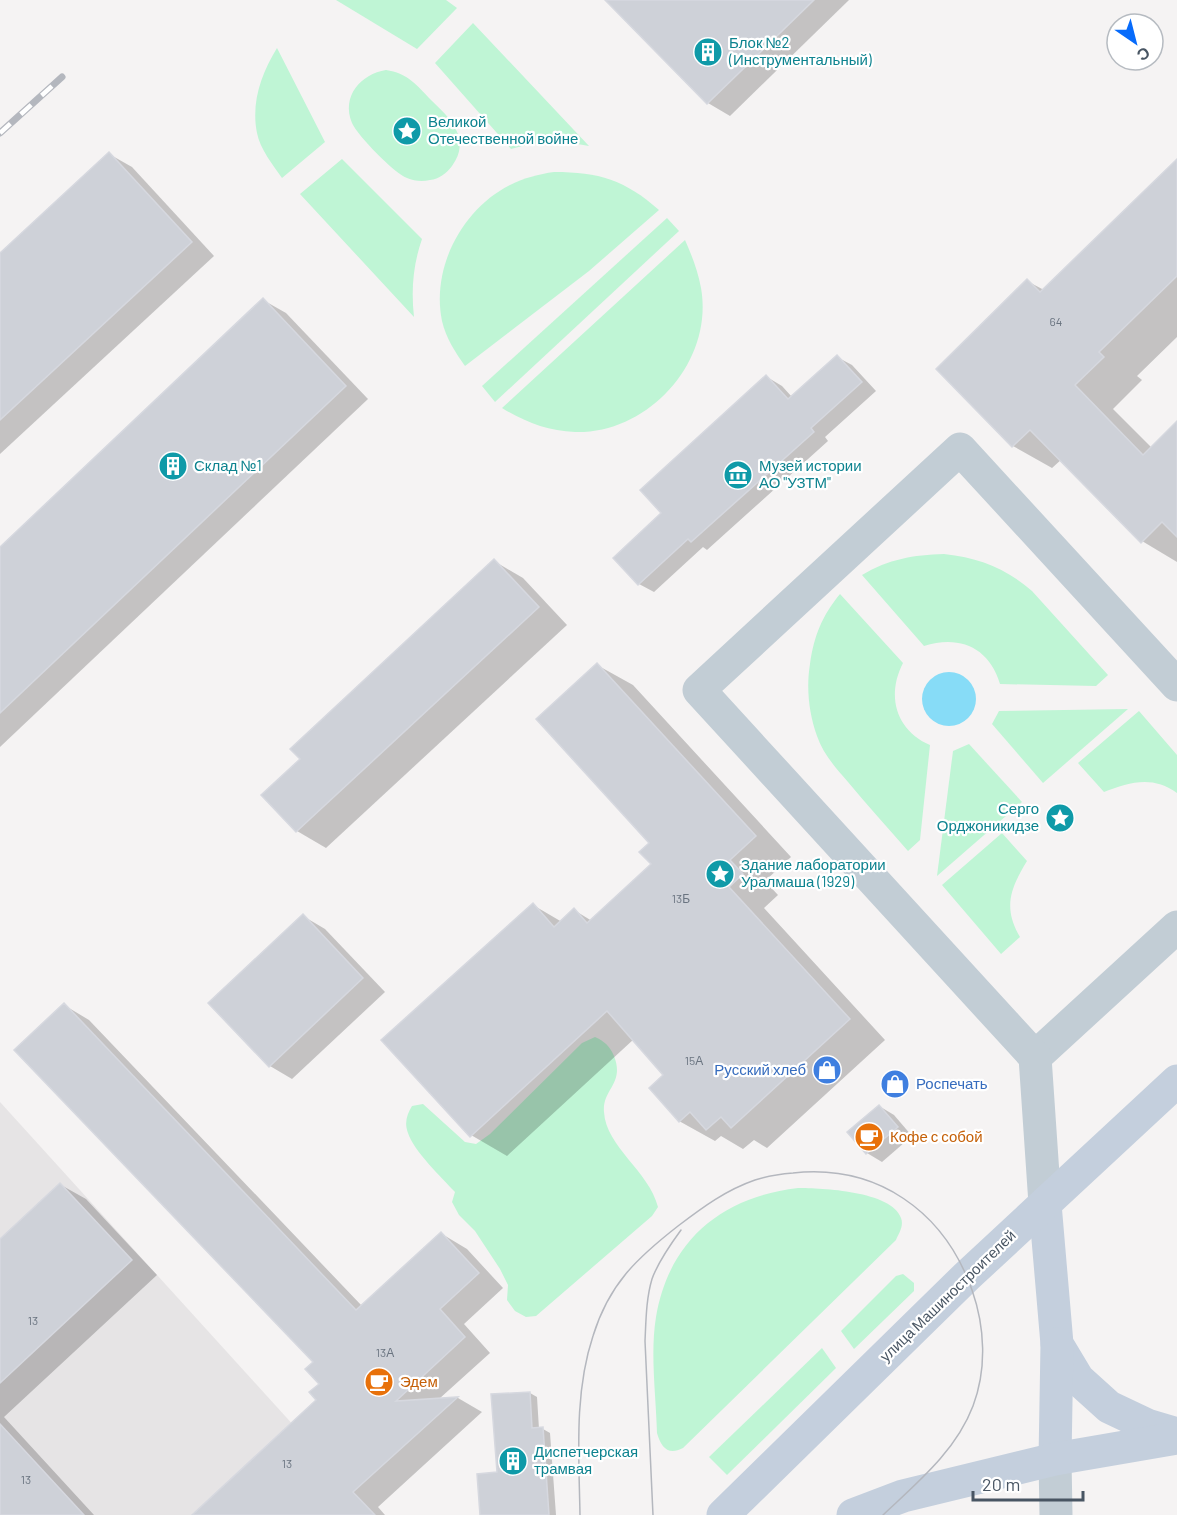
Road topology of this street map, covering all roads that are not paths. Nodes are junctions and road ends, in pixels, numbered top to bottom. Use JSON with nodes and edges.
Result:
{"nodes":[{"id":1,"x":1177,"y":685,"type":"edge"},
{"id":2,"x":1177,"y":927,"type":"edge"},
{"id":3,"x":1035,"y":1057,"type":"junction"},
{"id":4,"x":1177,"y":1081,"type":"edge"},
{"id":5,"x":1045,"y":1204,"type":"junction"},
{"id":6,"x":1056,"y":1344,"type":"junction"},
{"id":7,"x":1177,"y":1436,"type":"edge"},
{"id":8,"x":1055,"y":1459,"type":"junction"},
{"id":9,"x":723,"y":1515,"type":"edge"},
{"id":10,"x":853,"y":1515,"type":"edge"},
{"id":11,"x":1056,"y":1515,"type":"edge"}],
"edges":[{"from":1,"to":3,"type":"street"},
{"from":2,"to":3,"type":"street"},
{"from":3,"to":5,"type":"street"},
{"from":4,"to":5,"type":"main road","name":"улица Машиностроителей"},
{"from":5,"to":6,"type":"main road"},
{"from":5,"to":9,"type":"main road","name":"улица Машиностроителей"},
{"from":6,"to":7,"type":"main road"},
{"from":6,"to":8,"type":"main road"},
{"from":7,"to":8,"type":"main road"},
{"from":8,"to":10,"type":"main road"},
{"from":8,"to":11,"type":"street"}]}
